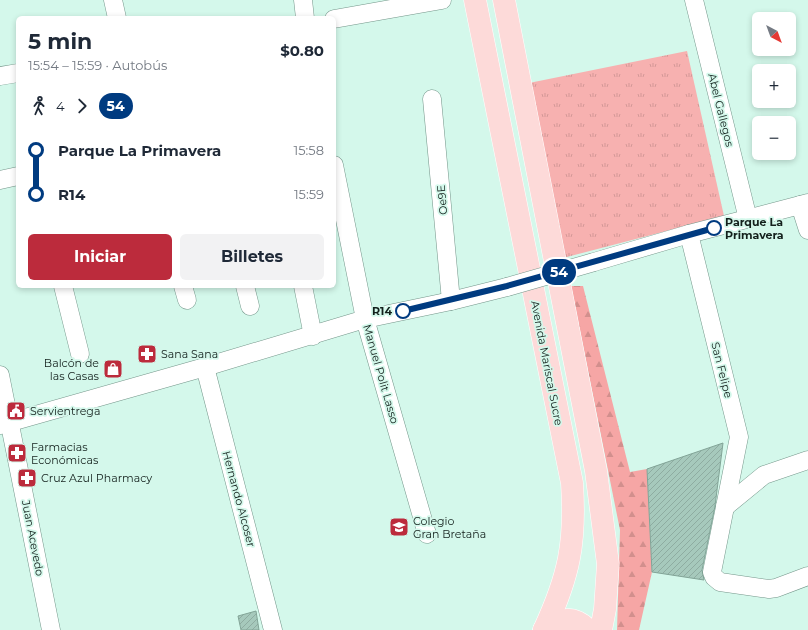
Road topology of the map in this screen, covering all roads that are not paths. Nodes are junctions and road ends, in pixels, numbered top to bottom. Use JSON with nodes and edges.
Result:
{"nodes":[{"id":1,"x":113,"y":0,"type":"edge"},
{"id":2,"x":303,"y":0,"type":"edge"},
{"id":3,"x":442,"y":0,"type":"edge"},
{"id":4,"x":475,"y":0,"type":"edge"},
{"id":5,"x":504,"y":0,"type":"edge"},
{"id":6,"x":694,"y":0,"type":"edge"},
{"id":7,"x":117,"y":16,"type":"edge"},
{"id":8,"x":305,"y":16,"type":"edge"},
{"id":9,"x":336,"y":19,"type":"edge"},
{"id":10,"x":16,"y":73,"type":"edge"},
{"id":11,"x":0,"y":76,"type":"edge"},
{"id":12,"x":432,"y":99,"type":"dead end"},
{"id":13,"x":336,"y":175,"type":"edge"},
{"id":14,"x":16,"y":176,"type":"edge"},
{"id":15,"x":0,"y":180,"type":"edge"},
{"id":16,"x":804,"y":204,"type":"edge"},
{"id":17,"x":748,"y":220,"type":"junction"},
{"id":18,"x":808,"y":230,"type":"edge"},
{"id":19,"x":690,"y":234,"type":"junction"},
{"id":20,"x":64,"y":288,"type":"edge"},
{"id":21,"x":246,"y":288,"type":"edge"},
{"id":22,"x":303,"y":288,"type":"edge"},
{"id":23,"x":451,"y":301,"type":"junction"},
{"id":24,"x":250,"y":306,"type":"dead end"},
{"id":25,"x":365,"y":320,"type":"junction"},
{"id":26,"x":313,"y":336,"type":"junction"},
{"id":27,"x":80,"y":354,"type":"dead end"},
{"id":28,"x":205,"y":367,"type":"junction"},
{"id":29,"x":0,"y":375,"type":"edge"},
{"id":30,"x":5,"y":423,"type":"edge"},
{"id":31,"x":808,"y":460,"type":"edge"},
{"id":32,"x":725,"y":506,"type":"junction"},
{"id":33,"x":427,"y":534,"type":"dead end"},
{"id":34,"x":808,"y":576,"type":"edge"},
{"id":35,"x":51,"y":630,"type":"edge"},
{"id":36,"x":273,"y":630,"type":"edge"},
{"id":37,"x":544,"y":630,"type":"edge"},
{"id":38,"x":588,"y":630,"type":"edge"},
{"id":39,"x":600,"y":630,"type":"edge"}],
"edges":[{"from":1,"to":7,"type":"street"},
{"from":2,"to":8,"type":"street"},
{"from":3,"to":9,"type":"street"},
{"from":4,"to":37,"type":"main road","name":"Avenida Mariscal Sucre"},
{"from":5,"to":39,"type":"main road"},
{"from":6,"to":17,"type":"street","name":"Abel Gallegos"},
{"from":10,"to":11,"type":"street"},
{"from":12,"to":23,"type":"street","name":"Oe9E"},
{"from":13,"to":25,"type":"street","name":"Manuel Polit Lasso"},
{"from":14,"to":15,"type":"street"},
{"from":16,"to":17,"type":"street"},
{"from":16,"to":18,"type":"street"},
{"from":17,"to":19,"type":"street"},
{"from":19,"to":23,"type":"street","bridge":true},
{"from":19,"to":32,"type":"street","name":"San Felipe"},
{"from":20,"to":27,"type":"street"},
{"from":21,"to":24,"type":"street"},
{"from":22,"to":26,"type":"street"},
{"from":23,"to":25,"type":"street"},
{"from":25,"to":26,"type":"street"},
{"from":25,"to":33,"type":"street","name":"Manuel Polit Lasso"},
{"from":26,"to":28,"type":"street"},
{"from":28,"to":30,"type":"street"},
{"from":28,"to":36,"type":"street","name":"Hernando Alcoser"},
{"from":29,"to":30,"type":"street","name":"Juan Acevedo"},
{"from":30,"to":35,"type":"street","name":"Juan Acevedo"},
{"from":31,"to":32,"type":"street"},
{"from":32,"to":34,"type":"street","name":"San Felipe"},
{"from":37,"to":38,"type":"main road"}]}
